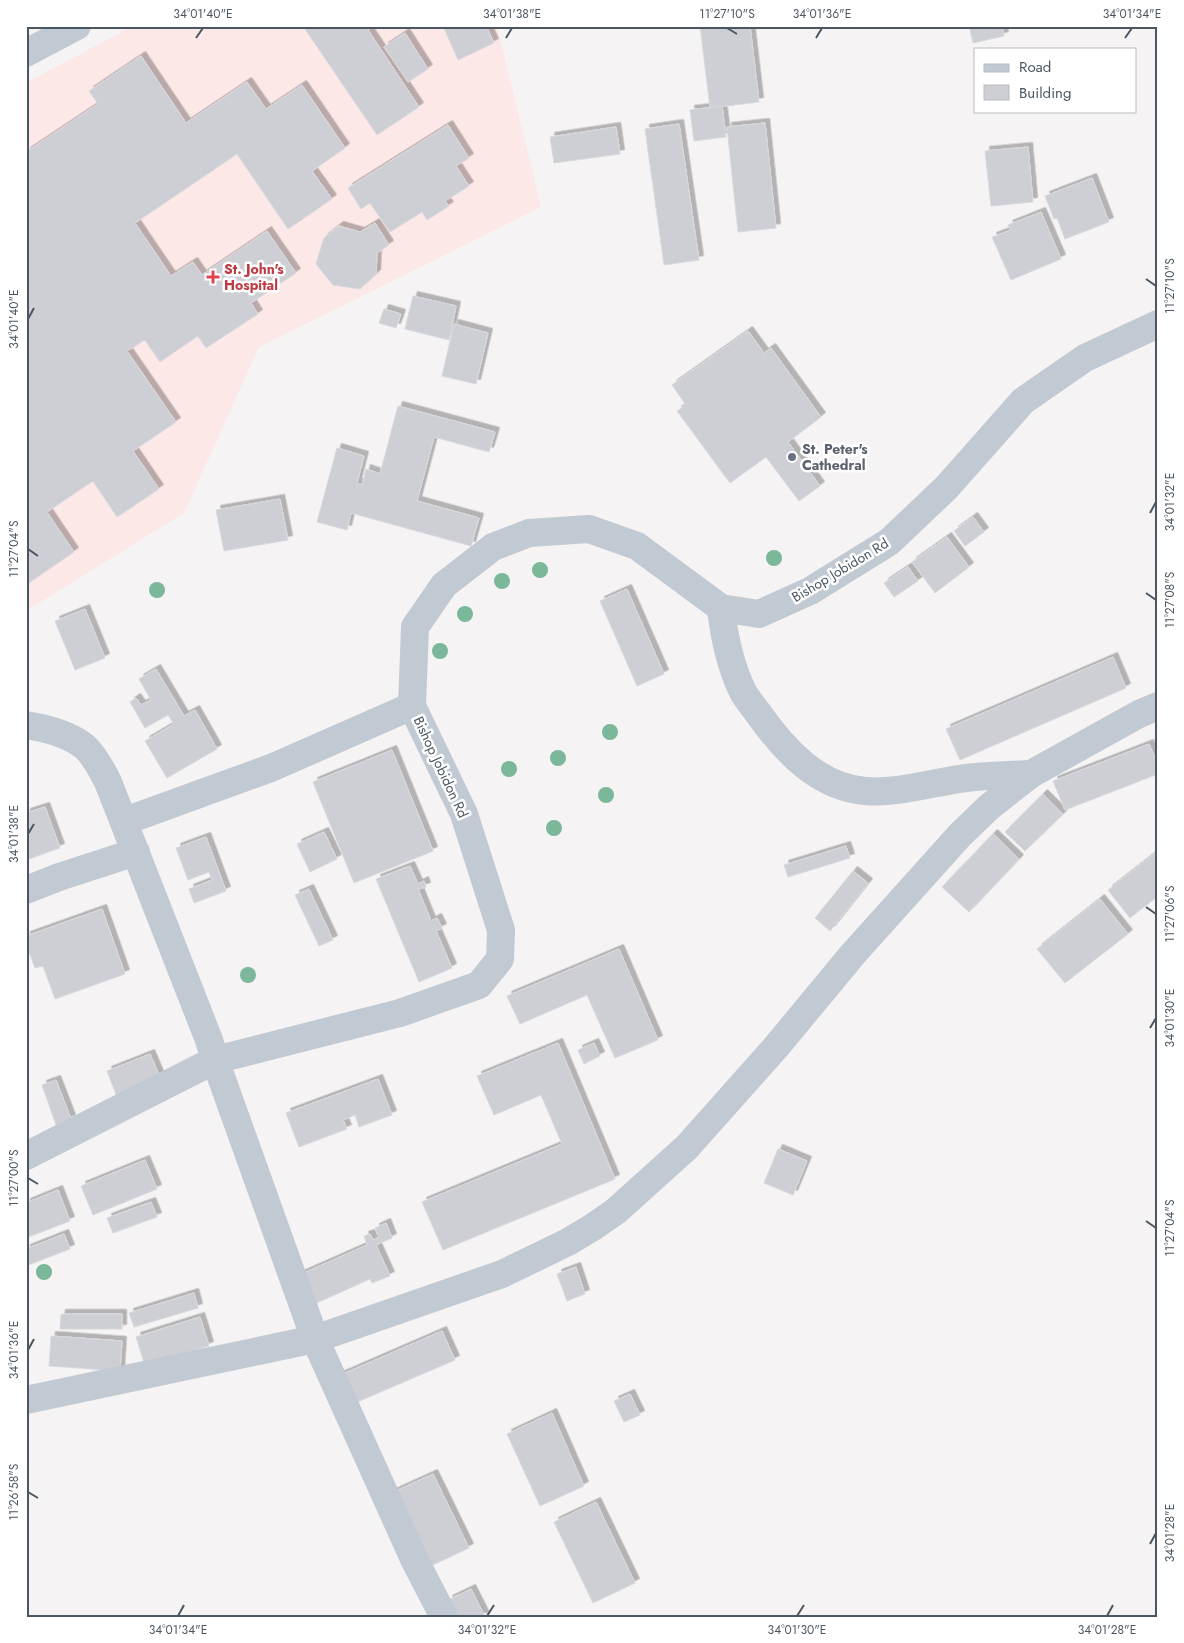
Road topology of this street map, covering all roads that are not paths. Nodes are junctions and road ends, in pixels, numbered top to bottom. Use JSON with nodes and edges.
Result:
{"nodes":[{"id":1,"x":77,"y":26,"type":"edge"},
{"id":2,"x":26,"y":53,"type":"edge"},
{"id":3,"x":1158,"y":324,"type":"edge"},
{"id":4,"x":722,"y":608,"type":"junction"},
{"id":5,"x":412,"y":706,"type":"junction"},
{"id":6,"x":1158,"y":706,"type":"edge"},
{"id":7,"x":26,"y":725,"type":"edge"},
{"id":8,"x":1031,"y":774,"type":"junction"},
{"id":9,"x":125,"y":822,"type":"junction"},
{"id":10,"x":136,"y":852,"type":"junction"},
{"id":11,"x":26,"y":890,"type":"edge"},
{"id":12,"x":215,"y":1060,"type":"junction"},
{"id":13,"x":26,"y":1156,"type":"edge"},
{"id":14,"x":315,"y":1339,"type":"junction"},
{"id":15,"x":26,"y":1400,"type":"edge"},
{"id":16,"x":444,"y":1617,"type":"edge"}],
"edges":[{"from":1,"to":2,"type":"street"},
{"from":3,"to":4,"type":"street","name":"Bishop Jobidon Rd"},
{"from":4,"to":5,"type":"street","name":"Bishop Jobidon Rd"},
{"from":4,"to":8,"type":"street"},
{"from":5,"to":9,"type":"street"},
{"from":5,"to":12,"type":"street","name":"Bishop Jobidon Rd"},
{"from":6,"to":8,"type":"street"},
{"from":7,"to":9,"type":"street"},
{"from":8,"to":14,"type":"street"},
{"from":9,"to":10,"type":"street"},
{"from":10,"to":11,"type":"street"},
{"from":10,"to":12,"type":"street"},
{"from":12,"to":13,"type":"street","name":"Bishop Jobidon Rd"},
{"from":12,"to":14,"type":"street"},
{"from":14,"to":15,"type":"street"},
{"from":14,"to":16,"type":"street"}]}
